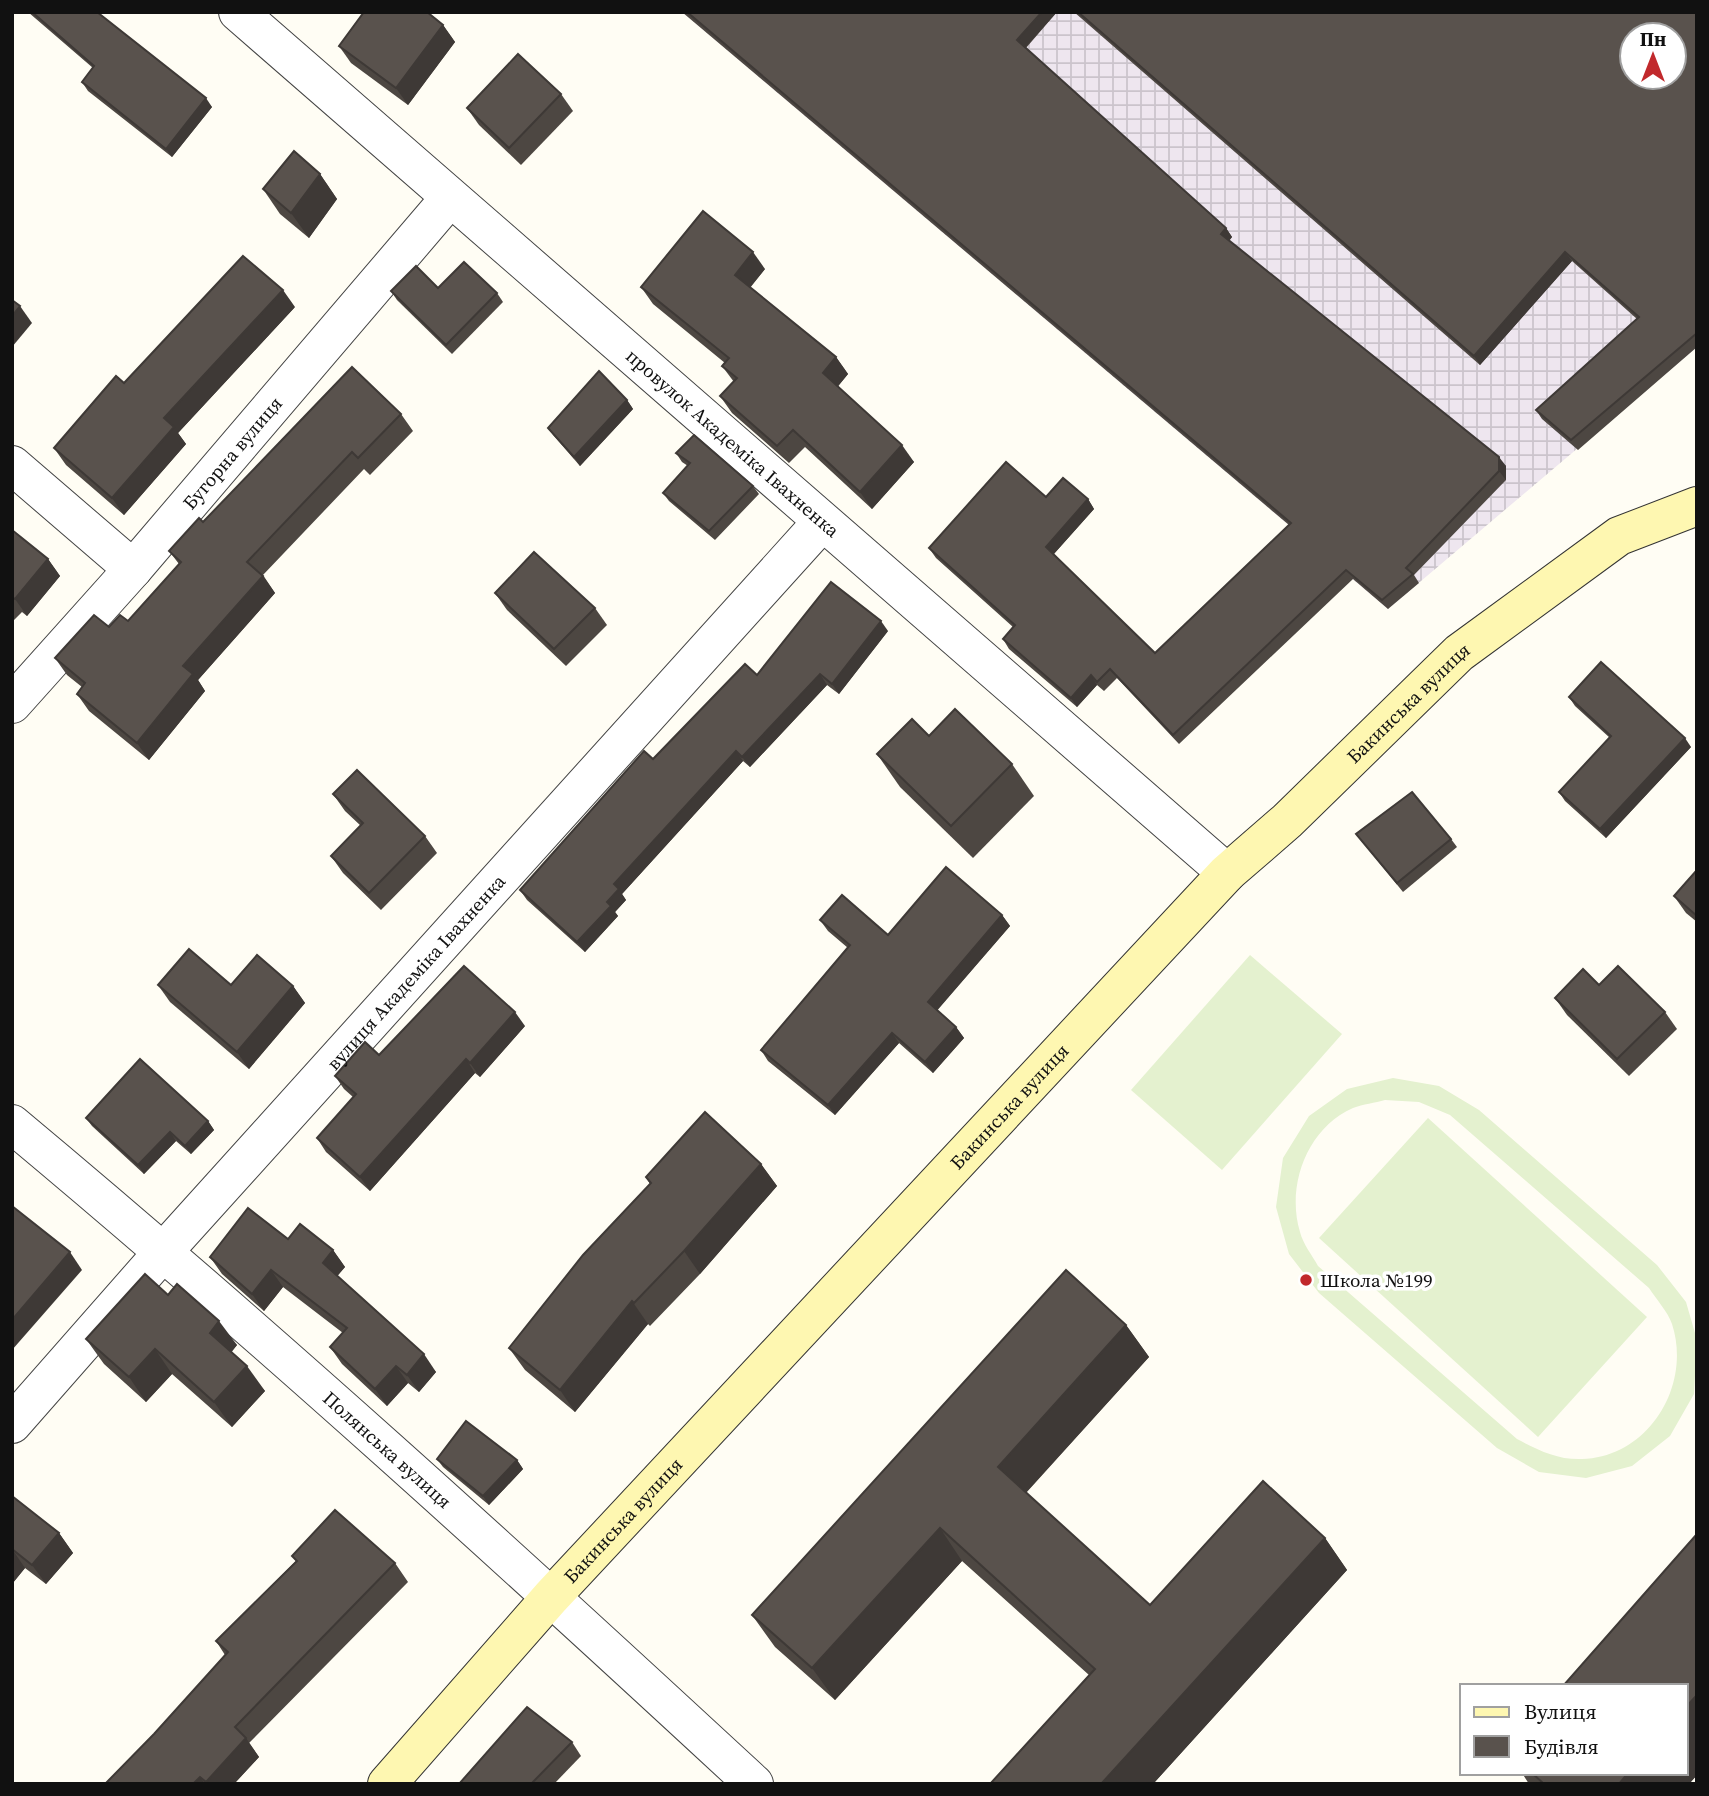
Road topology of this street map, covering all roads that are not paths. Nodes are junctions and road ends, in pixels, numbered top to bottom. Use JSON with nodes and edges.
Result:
{"nodes":[{"id":1,"x":238,"y":12,"type":"edge"},
{"id":2,"x":449,"y":200,"type":"junction"},
{"id":3,"x":12,"y":466,"type":"edge"},
{"id":4,"x":1697,"y":506,"type":"edge"},
{"id":5,"x":822,"y":522,"type":"junction"},
{"id":6,"x":133,"y":569,"type":"junction"},
{"id":7,"x":12,"y":704,"type":"edge"},
{"id":8,"x":1227,"y":873,"type":"junction"},
{"id":9,"x":12,"y":1124,"type":"edge"},
{"id":10,"x":164,"y":1251,"type":"junction"},
{"id":11,"x":12,"y":1424,"type":"edge"},
{"id":12,"x":551,"y":1597,"type":"junction"},
{"id":13,"x":387,"y":1784,"type":"edge"},
{"id":14,"x":754,"y":1784,"type":"edge"}],
"edges":[{"from":1,"to":2,"type":"street","name":"провулок Академіка Івахненка"},
{"from":2,"to":5,"type":"street","name":"провулок Академіка Івахненка"},
{"from":2,"to":6,"type":"street","name":"Бугорна вулиця"},
{"from":3,"to":6,"type":"street"},
{"from":4,"to":8,"type":"street","name":"Бакинська вулиця"},
{"from":5,"to":8,"type":"street","name":"провулок Академіка Івахненка"},
{"from":5,"to":10,"type":"street","name":"вулиця Академіка Івахненка"},
{"from":6,"to":7,"type":"street","name":"Бугорна вулиця"},
{"from":8,"to":12,"type":"street","name":"Бакинська вулиця"},
{"from":9,"to":10,"type":"street","name":"Полянська вулиця"},
{"from":10,"to":11,"type":"street","name":"вулиця Академіка Івахненка"},
{"from":10,"to":12,"type":"street","name":"Полянська вулиця"},
{"from":12,"to":13,"type":"street","name":"Бакинська вулиця"},
{"from":12,"to":14,"type":"street","name":"Полянська вулиця"}]}
